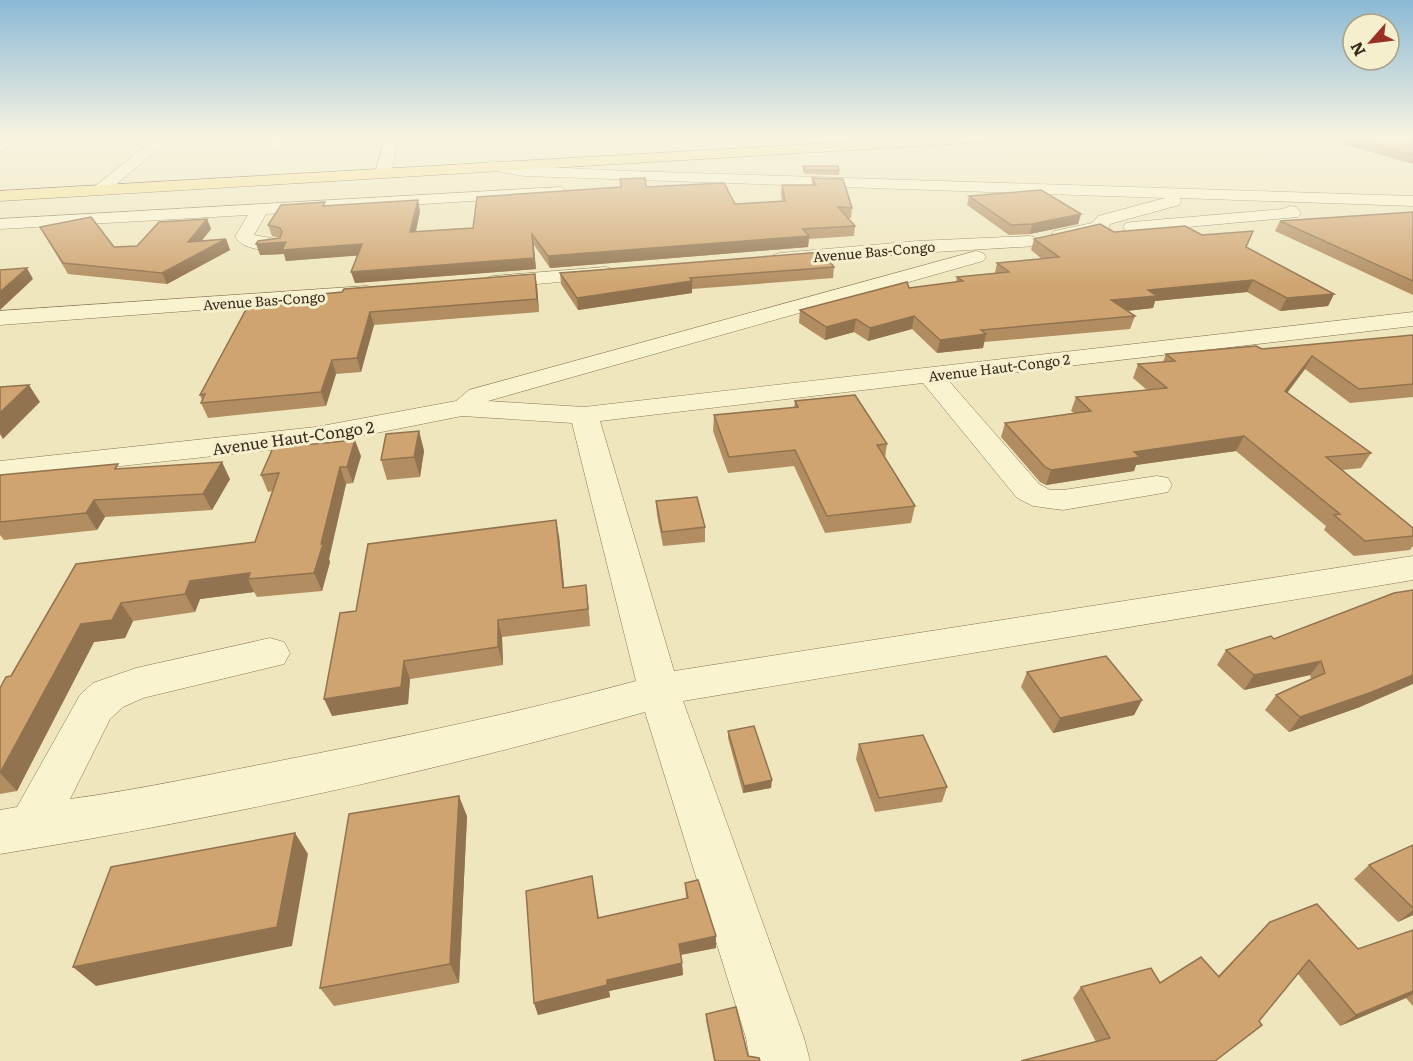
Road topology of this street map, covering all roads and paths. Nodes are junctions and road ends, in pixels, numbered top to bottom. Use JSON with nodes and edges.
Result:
{"nodes":[{"id":1,"x":103,"y":188,"type":"edge"},
{"id":2,"x":141,"y":188,"type":"edge"},
{"id":3,"x":602,"y":188,"type":"edge"},
{"id":4,"x":1040,"y":188,"type":"edge"},
{"id":5,"x":100,"y":190,"type":"junction"},
{"id":6,"x":74,"y":191,"type":"junction"},
{"id":7,"x":1200,"y":192,"type":"junction"},
{"id":8,"x":1266,"y":195,"type":"junction"},
{"id":9,"x":0,"y":196,"type":"edge"},
{"id":10,"x":1413,"y":201,"type":"edge"},
{"id":11,"x":261,"y":208,"type":"junction"},
{"id":12,"x":44,"y":222,"type":"junction"},
{"id":13,"x":0,"y":224,"type":"edge"},
{"id":14,"x":1102,"y":226,"type":"junction"},
{"id":15,"x":1030,"y":242,"type":"junction"},
{"id":16,"x":275,"y":244,"type":"edge"},
{"id":17,"x":755,"y":261,"type":"edge"},
{"id":18,"x":626,"y":272,"type":"edge"},
{"id":19,"x":474,"y":284,"type":"edge"},
{"id":20,"x":391,"y":290,"type":"edge"},
{"id":21,"x":0,"y":318,"type":"edge"},
{"id":22,"x":1413,"y":319,"type":"edge"},
{"id":23,"x":930,"y":375,"type":"junction"},
{"id":24,"x":462,"y":408,"type":"junction"},
{"id":25,"x":584,"y":415,"type":"junction"},
{"id":26,"x":0,"y":470,"type":"edge"},
{"id":27,"x":1157,"y":485,"type":"dead end"},
{"id":28,"x":1413,"y":568,"type":"edge"},
{"id":29,"x":270,"y":653,"type":"dead end"},
{"id":30,"x":659,"y":692,"type":"junction"},
{"id":31,"x":16,"y":829,"type":"edge"},
{"id":32,"x":780,"y":1061,"type":"edge"}],
"edges":[{"from":1,"to":5,"type":"street"},
{"from":2,"to":5,"type":"main road"},
{"from":3,"to":11,"type":"street"},
{"from":4,"to":7,"type":"street"},
{"from":5,"to":6,"type":"main road"},
{"from":6,"to":9,"type":"main road"},
{"from":6,"to":12,"type":"street"},
{"from":7,"to":8,"type":"street"},
{"from":7,"to":14,"type":"street"},
{"from":8,"to":10,"type":"street"},
{"from":8,"to":14,"type":"street"},
{"from":11,"to":12,"type":"street"},
{"from":11,"to":16,"type":"street"},
{"from":12,"to":13,"type":"street"},
{"from":14,"to":15,"type":"street"},
{"from":15,"to":17,"type":"street","name":"Avenue Bas-Congo"},
{"from":15,"to":24,"type":"street"},
{"from":18,"to":19,"type":"street"},
{"from":20,"to":21,"type":"street","name":"Avenue Bas-Congo"},
{"from":22,"to":23,"type":"street","name":"Avenue Haut-Congo 2"},
{"from":23,"to":25,"type":"street","name":"Avenue Haut-Congo 2"},
{"from":23,"to":27,"type":"street"},
{"from":24,"to":25,"type":"street","name":"Avenue Haut-Congo 2"},
{"from":24,"to":26,"type":"street","name":"Avenue Haut-Congo 2"},
{"from":25,"to":30,"type":"street"},
{"from":28,"to":30,"type":"street"},
{"from":29,"to":31,"type":"street"},
{"from":30,"to":31,"type":"street"},
{"from":30,"to":32,"type":"street"}]}
